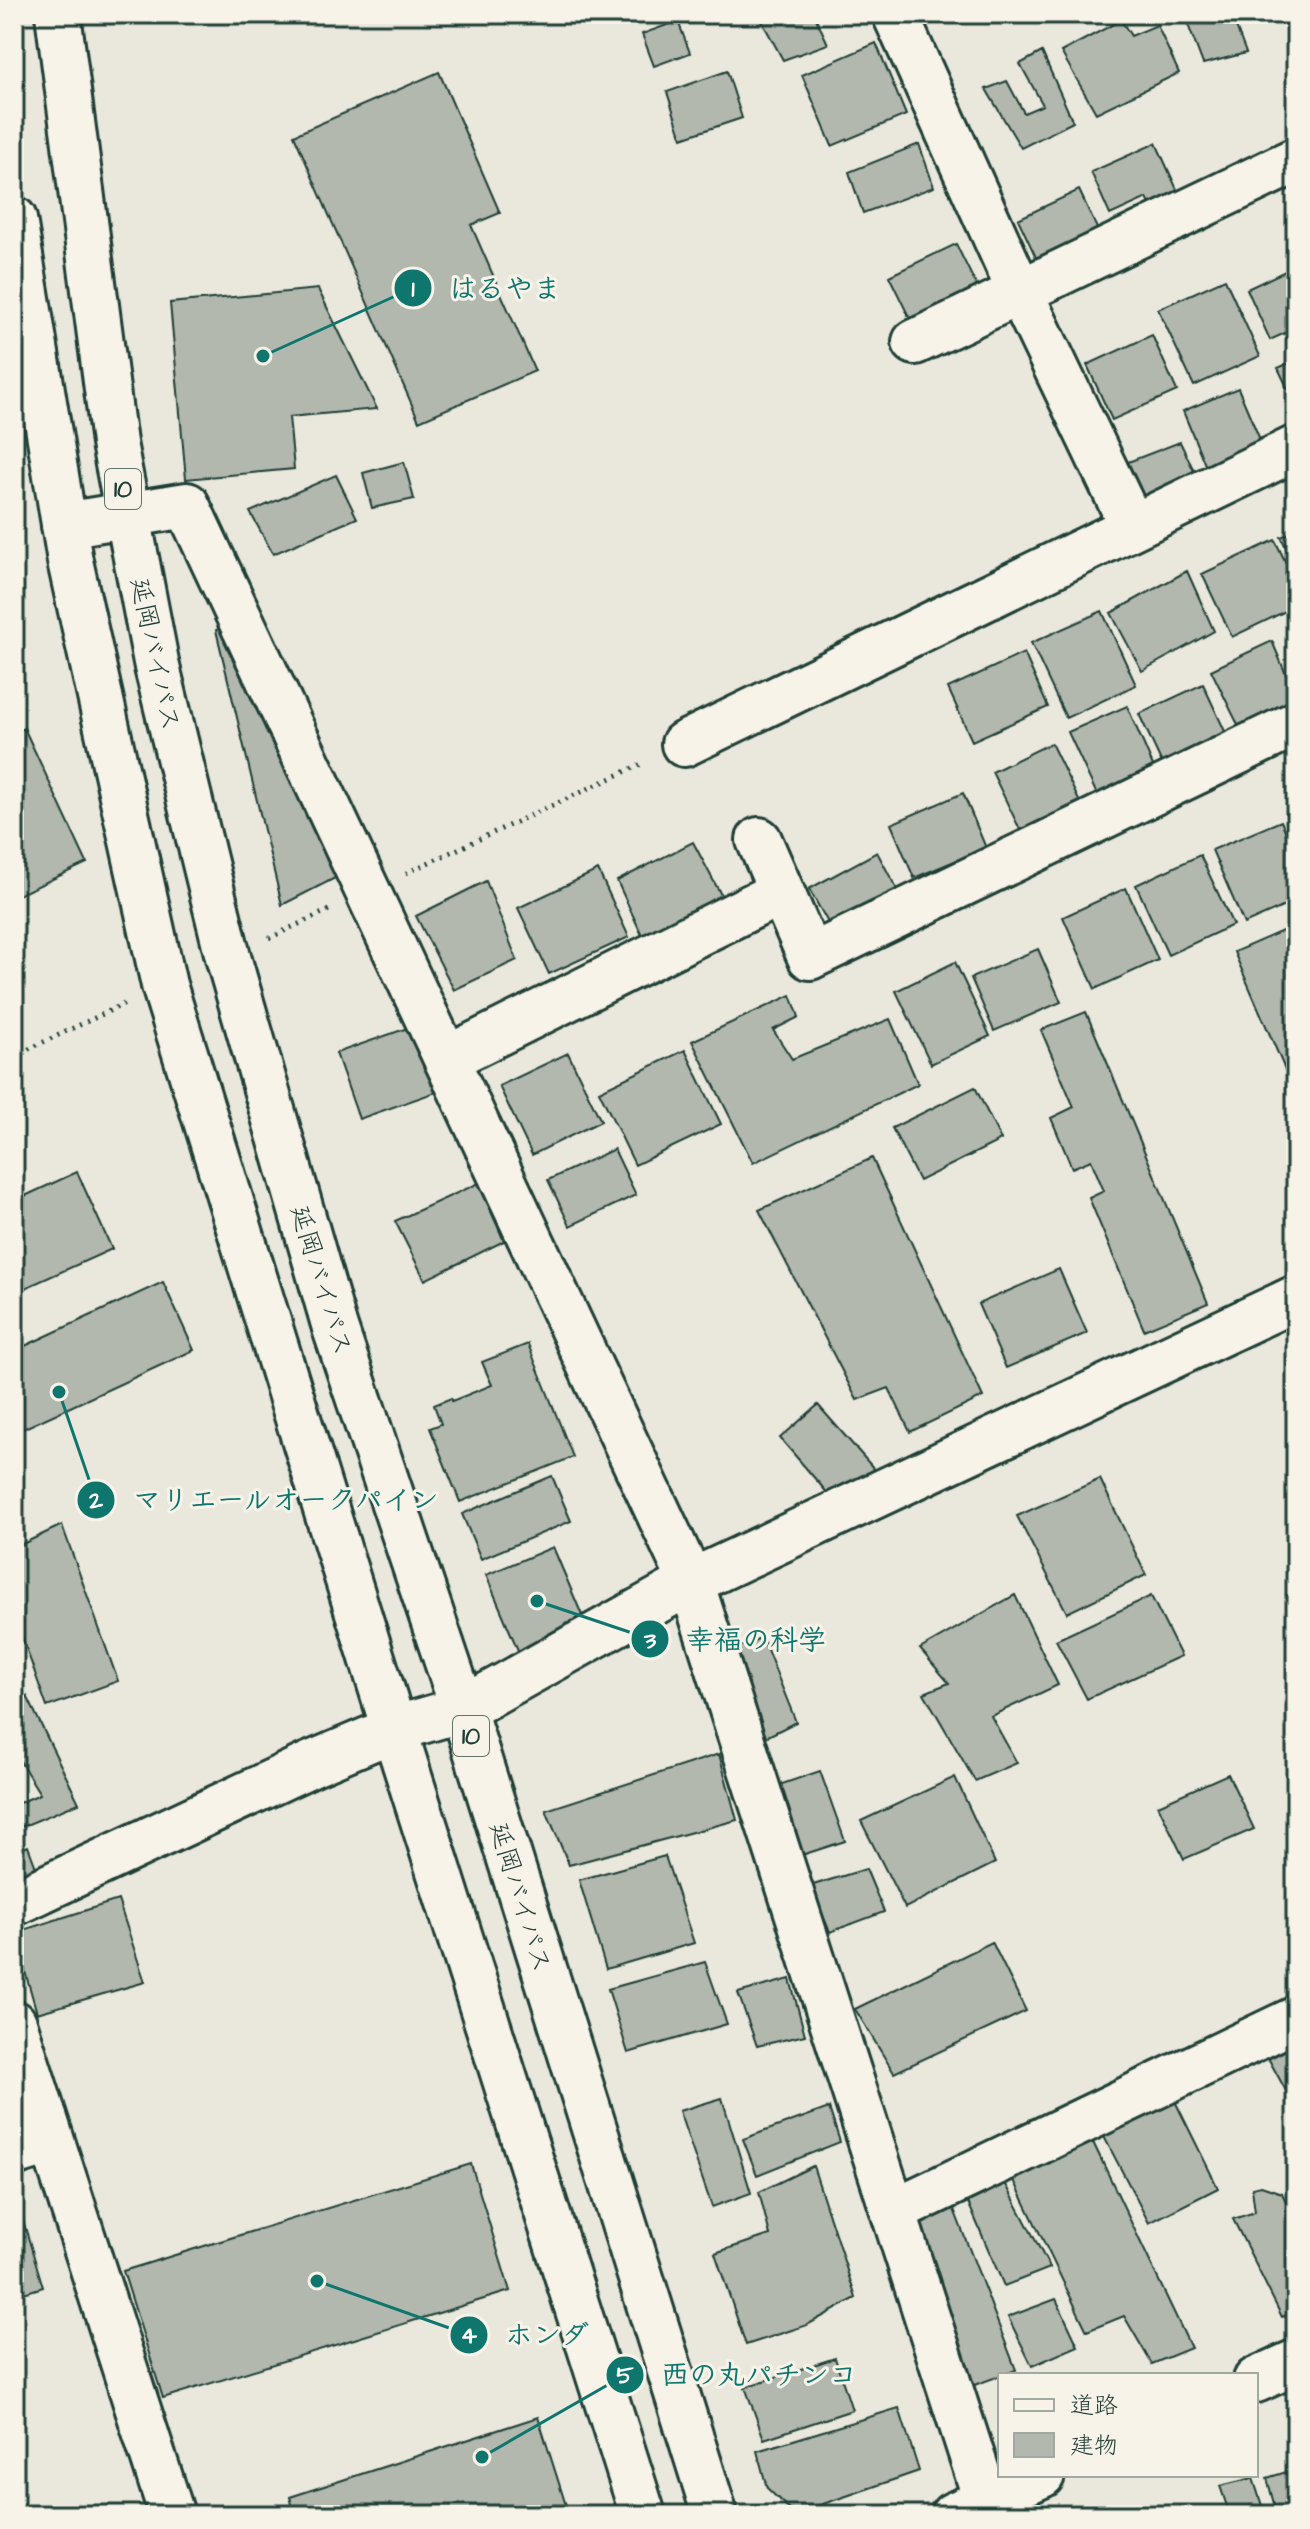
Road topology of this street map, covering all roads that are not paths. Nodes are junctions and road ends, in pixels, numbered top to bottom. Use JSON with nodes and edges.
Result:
{"nodes":[{"id":1,"x":58,"y":14,"type":"edge"},
{"id":2,"x":895,"y":14,"type":"edge"},
{"id":3,"x":1296,"y":160,"type":"edge"},
{"id":4,"x":14,"y":219,"type":"edge"},
{"id":5,"x":1020,"y":292,"type":"junction"},
{"id":6,"x":915,"y":342,"type":"dead end"},
{"id":7,"x":1296,"y":448,"type":"edge"},
{"id":8,"x":128,"y":515,"type":"junction"},
{"id":9,"x":64,"y":525,"type":"junction"},
{"id":10,"x":1132,"y":526,"type":"junction"},
{"id":11,"x":1296,"y":724,"type":"edge"},
{"id":12,"x":684,"y":744,"type":"road end"},
{"id":13,"x":759,"y":840,"type":"dead end"},
{"id":14,"x":781,"y":892,"type":"junction"},
{"id":15,"x":446,"y":1059,"type":"junction"},
{"id":16,"x":1296,"y":1298,"type":"edge"},
{"id":17,"x":691,"y":1582,"type":"junction"},
{"id":18,"x":463,"y":1709,"type":"junction"},
{"id":19,"x":394,"y":1729,"type":"junction"},
{"id":20,"x":14,"y":1903,"type":"edge"},
{"id":21,"x":1296,"y":2019,"type":"edge"},
{"id":22,"x":14,"y":2023,"type":"edge"},
{"id":23,"x":33,"y":2148,"type":"edge"},
{"id":24,"x":894,"y":2211,"type":"junction"},
{"id":25,"x":1296,"y":2362,"type":"edge"},
{"id":26,"x":1258,"y":2379,"type":"edge"},
{"id":27,"x":1038,"y":2477,"type":"edge"},
{"id":28,"x":970,"y":2507,"type":"edge"},
{"id":29,"x":172,"y":2515,"type":"edge"},
{"id":30,"x":643,"y":2515,"type":"edge"},
{"id":31,"x":715,"y":2515,"type":"edge"}],
"edges":[{"from":1,"to":8,"type":"main road","name":"延岡バイパス","number":"10"},
{"from":2,"to":5,"type":"main road"},
{"from":3,"to":5,"type":"main road"},
{"from":4,"to":9,"type":"main road"},
{"from":5,"to":6,"type":"main road"},
{"from":5,"to":10,"type":"main road"},
{"from":7,"to":10,"type":"main road"},
{"from":8,"to":9,"type":"main road"},
{"from":8,"to":15,"type":"main road"},
{"from":8,"to":18,"type":"main road","name":"延岡バイパス","number":"10"},
{"from":9,"to":19,"type":"main road"},
{"from":10,"to":12,"type":"main road"},
{"from":11,"to":14,"type":"main road"},
{"from":13,"to":14,"type":"main road"},
{"from":14,"to":15,"type":"main road"},
{"from":15,"to":17,"type":"main road"},
{"from":16,"to":17,"type":"main road"},
{"from":17,"to":18,"type":"main road"},
{"from":17,"to":24,"type":"main road"},
{"from":18,"to":19,"type":"main road"},
{"from":18,"to":31,"type":"main road","name":"延岡バイパス","number":"10"},
{"from":19,"to":20,"type":"main road"},
{"from":19,"to":30,"type":"main road"},
{"from":21,"to":24,"type":"main road"},
{"from":22,"to":23,"type":"main road"},
{"from":23,"to":29,"type":"main road"},
{"from":24,"to":28,"type":"main road"},
{"from":25,"to":26,"type":"main road"},
{"from":27,"to":28,"type":"main road"}]}
